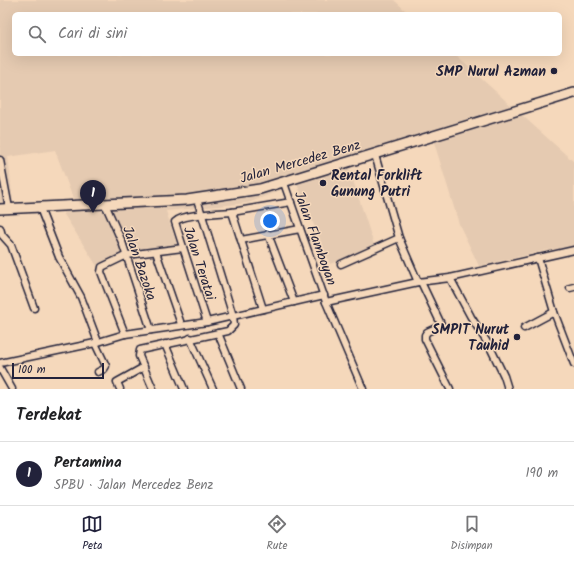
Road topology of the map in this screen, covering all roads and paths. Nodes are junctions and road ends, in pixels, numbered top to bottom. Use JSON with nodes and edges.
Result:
{"nodes":[{"id":1,"x":574,"y":93,"type":"edge"},
{"id":2,"x":375,"y":155,"type":"junction"},
{"id":3,"x":0,"y":160,"type":"edge"},
{"id":4,"x":284,"y":183,"type":"junction"},
{"id":5,"x":197,"y":199,"type":"junction"},
{"id":6,"x":291,"y":202,"type":"junction"},
{"id":7,"x":105,"y":204,"type":"junction"},
{"id":8,"x":40,"y":208,"type":"junction"},
{"id":9,"x":4,"y":209,"type":"edge"},
{"id":10,"x":232,"y":212,"type":"junction"},
{"id":11,"x":203,"y":214,"type":"junction"},
{"id":12,"x":0,"y":228,"type":"edge"},
{"id":13,"x":300,"y":229,"type":"junction"},
{"id":14,"x":268,"y":234,"type":"junction"},
{"id":15,"x":399,"y":238,"type":"junction"},
{"id":16,"x":241,"y":240,"type":"junction"},
{"id":17,"x":183,"y":248,"type":"junction"},
{"id":18,"x":574,"y":250,"type":"edge"},
{"id":19,"x":156,"y":252,"type":"junction"},
{"id":20,"x":126,"y":255,"type":"junction"},
{"id":21,"x":538,"y":258,"type":"junction"},
{"id":22,"x":341,"y":264,"type":"dead end"},
{"id":23,"x":450,"y":278,"type":"junction"},
{"id":24,"x":419,"y":282,"type":"junction"},
{"id":25,"x":325,"y":299,"type":"junction"},
{"id":26,"x":294,"y":302,"type":"junction"},
{"id":27,"x":34,"y":308,"type":"dead end"},
{"id":28,"x":263,"y":309,"type":"junction"},
{"id":29,"x":554,"y":312,"type":"junction"},
{"id":30,"x":233,"y":316,"type":"junction"},
{"id":31,"x":207,"y":322,"type":"junction"},
{"id":32,"x":181,"y":324,"type":"junction"},
{"id":33,"x":524,"y":328,"type":"dead end"},
{"id":34,"x":151,"y":330,"type":"junction"},
{"id":35,"x":218,"y":333,"type":"junction"},
{"id":36,"x":125,"y":334,"type":"junction"},
{"id":37,"x":190,"y":338,"type":"junction"},
{"id":38,"x":96,"y":342,"type":"junction"},
{"id":39,"x":165,"y":344,"type":"junction"},
{"id":40,"x":0,"y":363,"type":"edge"},
{"id":41,"x":574,"y":364,"type":"edge"},
{"id":42,"x":144,"y":367,"type":"junction"},
{"id":43,"x":0,"y":368,"type":"edge"},
{"id":44,"x":98,"y":372,"type":"dead end"},
{"id":45,"x":12,"y":389,"type":"edge"},
{"id":46,"x":120,"y":389,"type":"edge"},
{"id":47,"x":153,"y":389,"type":"edge"},
{"id":48,"x":184,"y":389,"type":"edge"},
{"id":49,"x":212,"y":389,"type":"edge"},
{"id":50,"x":241,"y":389,"type":"edge"},
{"id":51,"x":363,"y":389,"type":"edge"},
{"id":52,"x":450,"y":389,"type":"edge"},
{"id":53,"x":508,"y":389,"type":"edge"}],
"edges":[{"from":1,"to":2,"type":"main road","name":"Jalan Mercedez Benz"},
{"from":2,"to":4,"type":"main road","name":"Jalan Mercedez Benz"},
{"from":2,"to":15,"type":"street"},
{"from":3,"to":9,"type":"street"},
{"from":4,"to":5,"type":"main road","name":"Jalan Mercedez Benz"},
{"from":4,"to":6,"type":"street","name":"Jalan Flamboyan"},
{"from":5,"to":7,"type":"main road","name":"Jalan Mercedez Benz"},
{"from":5,"to":11,"type":"street"},
{"from":6,"to":10,"type":"street","name":"Jalan Teratai"},
{"from":6,"to":13,"type":"street","name":"Jalan Flamboyan"},
{"from":7,"to":8,"type":"main road","name":"Jalan Mercedez Benz"},
{"from":7,"to":20,"type":"street","name":"Jalan Bazoka"},
{"from":8,"to":9,"type":"main road","name":"Jalan Mercedez Benz"},
{"from":8,"to":38,"type":"street"},
{"from":10,"to":11,"type":"street","name":"Jalan Teratai"},
{"from":10,"to":16,"type":"street"},
{"from":11,"to":17,"type":"street","name":"Jalan Teratai"},
{"from":11,"to":30,"type":"street"},
{"from":12,"to":27,"type":"street"},
{"from":13,"to":14,"type":"street"},
{"from":13,"to":25,"type":"street","name":"Jalan Flamboyan"},
{"from":14,"to":16,"type":"street"},
{"from":14,"to":26,"type":"street"},
{"from":15,"to":22,"type":"street"},
{"from":15,"to":24,"type":"street"},
{"from":16,"to":28,"type":"street"},
{"from":17,"to":19,"type":"street"},
{"from":17,"to":31,"type":"street","name":"Jalan Teratai"},
{"from":18,"to":21,"type":"street"},
{"from":19,"to":20,"type":"street"},
{"from":19,"to":32,"type":"street"},
{"from":20,"to":34,"type":"street","name":"Jalan Bazoka"},
{"from":20,"to":36,"type":"street"},
{"from":21,"to":23,"type":"street"},
{"from":21,"to":29,"type":"street"},
{"from":23,"to":24,"type":"street"},
{"from":23,"to":53,"type":"street"},
{"from":24,"to":25,"type":"street"},
{"from":24,"to":52,"type":"street"},
{"from":25,"to":26,"type":"street"},
{"from":25,"to":51,"type":"street","name":"Jalan Flamboyan"},
{"from":26,"to":28,"type":"street"},
{"from":28,"to":30,"type":"street"},
{"from":29,"to":33,"type":"street"},
{"from":29,"to":41,"type":"street"},
{"from":30,"to":31,"type":"street"},
{"from":30,"to":35,"type":"street"},
{"from":31,"to":32,"type":"street"},
{"from":32,"to":34,"type":"street"},
{"from":34,"to":36,"type":"street"},
{"from":35,"to":37,"type":"street"},
{"from":35,"to":50,"type":"street"},
{"from":36,"to":38,"type":"street"},
{"from":37,"to":39,"type":"street"},
{"from":37,"to":49,"type":"street"},
{"from":38,"to":40,"type":"street"},
{"from":38,"to":44,"type":"street"},
{"from":39,"to":42,"type":"street"},
{"from":39,"to":48,"type":"street"},
{"from":42,"to":46,"type":"street"},
{"from":42,"to":47,"type":"street"},
{"from":43,"to":45,"type":"street"}]}
